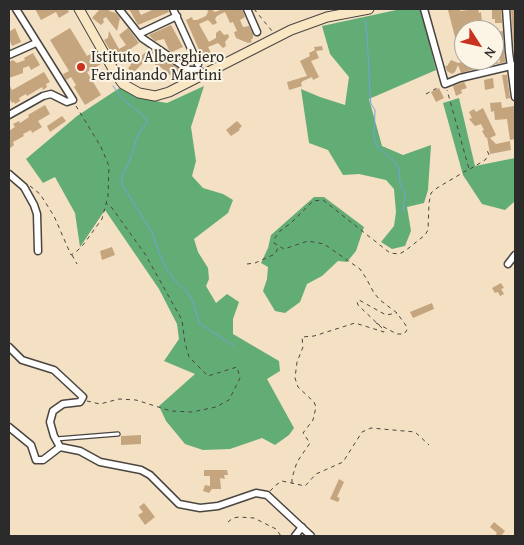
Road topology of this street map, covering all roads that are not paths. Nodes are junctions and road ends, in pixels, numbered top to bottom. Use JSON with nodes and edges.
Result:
{"nodes":[{"id":1,"x":16,"y":9,"type":"edge"},
{"id":2,"x":79,"y":9,"type":"edge"},
{"id":3,"x":119,"y":9,"type":"edge"},
{"id":4,"x":173,"y":9,"type":"edge"},
{"id":5,"x":247,"y":9,"type":"edge"},
{"id":6,"x":369,"y":9,"type":"edge"},
{"id":7,"x":424,"y":9,"type":"edge"},
{"id":8,"x":506,"y":9,"type":"edge"},
{"id":9,"x":177,"y":16,"type":"junction"},
{"id":10,"x":257,"y":32,"type":"dead end"},
{"id":11,"x":139,"y":34,"type":"junction"},
{"id":12,"x":36,"y":43,"type":"junction"},
{"id":13,"x":9,"y":55,"type":"edge"},
{"id":14,"x":198,"y":64,"type":"dead end"},
{"id":15,"x":513,"y":66,"type":"edge"},
{"id":16,"x":202,"y":75,"type":"junction"},
{"id":17,"x":515,"y":97,"type":"edge"},
{"id":18,"x":9,"y":115,"type":"edge"},
{"id":19,"x":9,"y":174,"type":"edge"},
{"id":20,"x":12,"y":180,"type":"edge"},
{"id":21,"x":38,"y":251,"type":"dead end"},
{"id":22,"x":515,"y":255,"type":"edge"},
{"id":23,"x":508,"y":264,"type":"dead end"},
{"id":24,"x":9,"y":347,"type":"edge"},
{"id":25,"x":9,"y":427,"type":"edge"},
{"id":26,"x":118,"y":434,"type":"dead end"},
{"id":27,"x":56,"y":440,"type":"junction"},
{"id":28,"x":60,"y":447,"type":"junction"},
{"id":29,"x":302,"y":527,"type":"junction"},
{"id":30,"x":295,"y":536,"type":"edge"},
{"id":31,"x":311,"y":536,"type":"edge"}],
"edges":[{"from":1,"to":12,"type":"street"},
{"from":2,"to":16,"type":"main road"},
{"from":3,"to":11,"type":"street"},
{"from":4,"to":9,"type":"street"},
{"from":5,"to":10,"type":"street"},
{"from":6,"to":16,"type":"main road"},
{"from":7,"to":15,"type":"street"},
{"from":8,"to":15,"type":"street"},
{"from":9,"to":11,"type":"street"},
{"from":9,"to":14,"type":"street"},
{"from":11,"to":16,"type":"street"},
{"from":12,"to":13,"type":"street"},
{"from":12,"to":18,"type":"street"},
{"from":15,"to":17,"type":"street"},
{"from":19,"to":20,"type":"street"},
{"from":20,"to":21,"type":"street"},
{"from":22,"to":23,"type":"street"},
{"from":24,"to":27,"type":"street"},
{"from":25,"to":28,"type":"street"},
{"from":26,"to":27,"type":"lane"},
{"from":27,"to":28,"type":"street"},
{"from":28,"to":29,"type":"street"},
{"from":29,"to":30,"type":"street"},
{"from":29,"to":31,"type":"street"}]}
